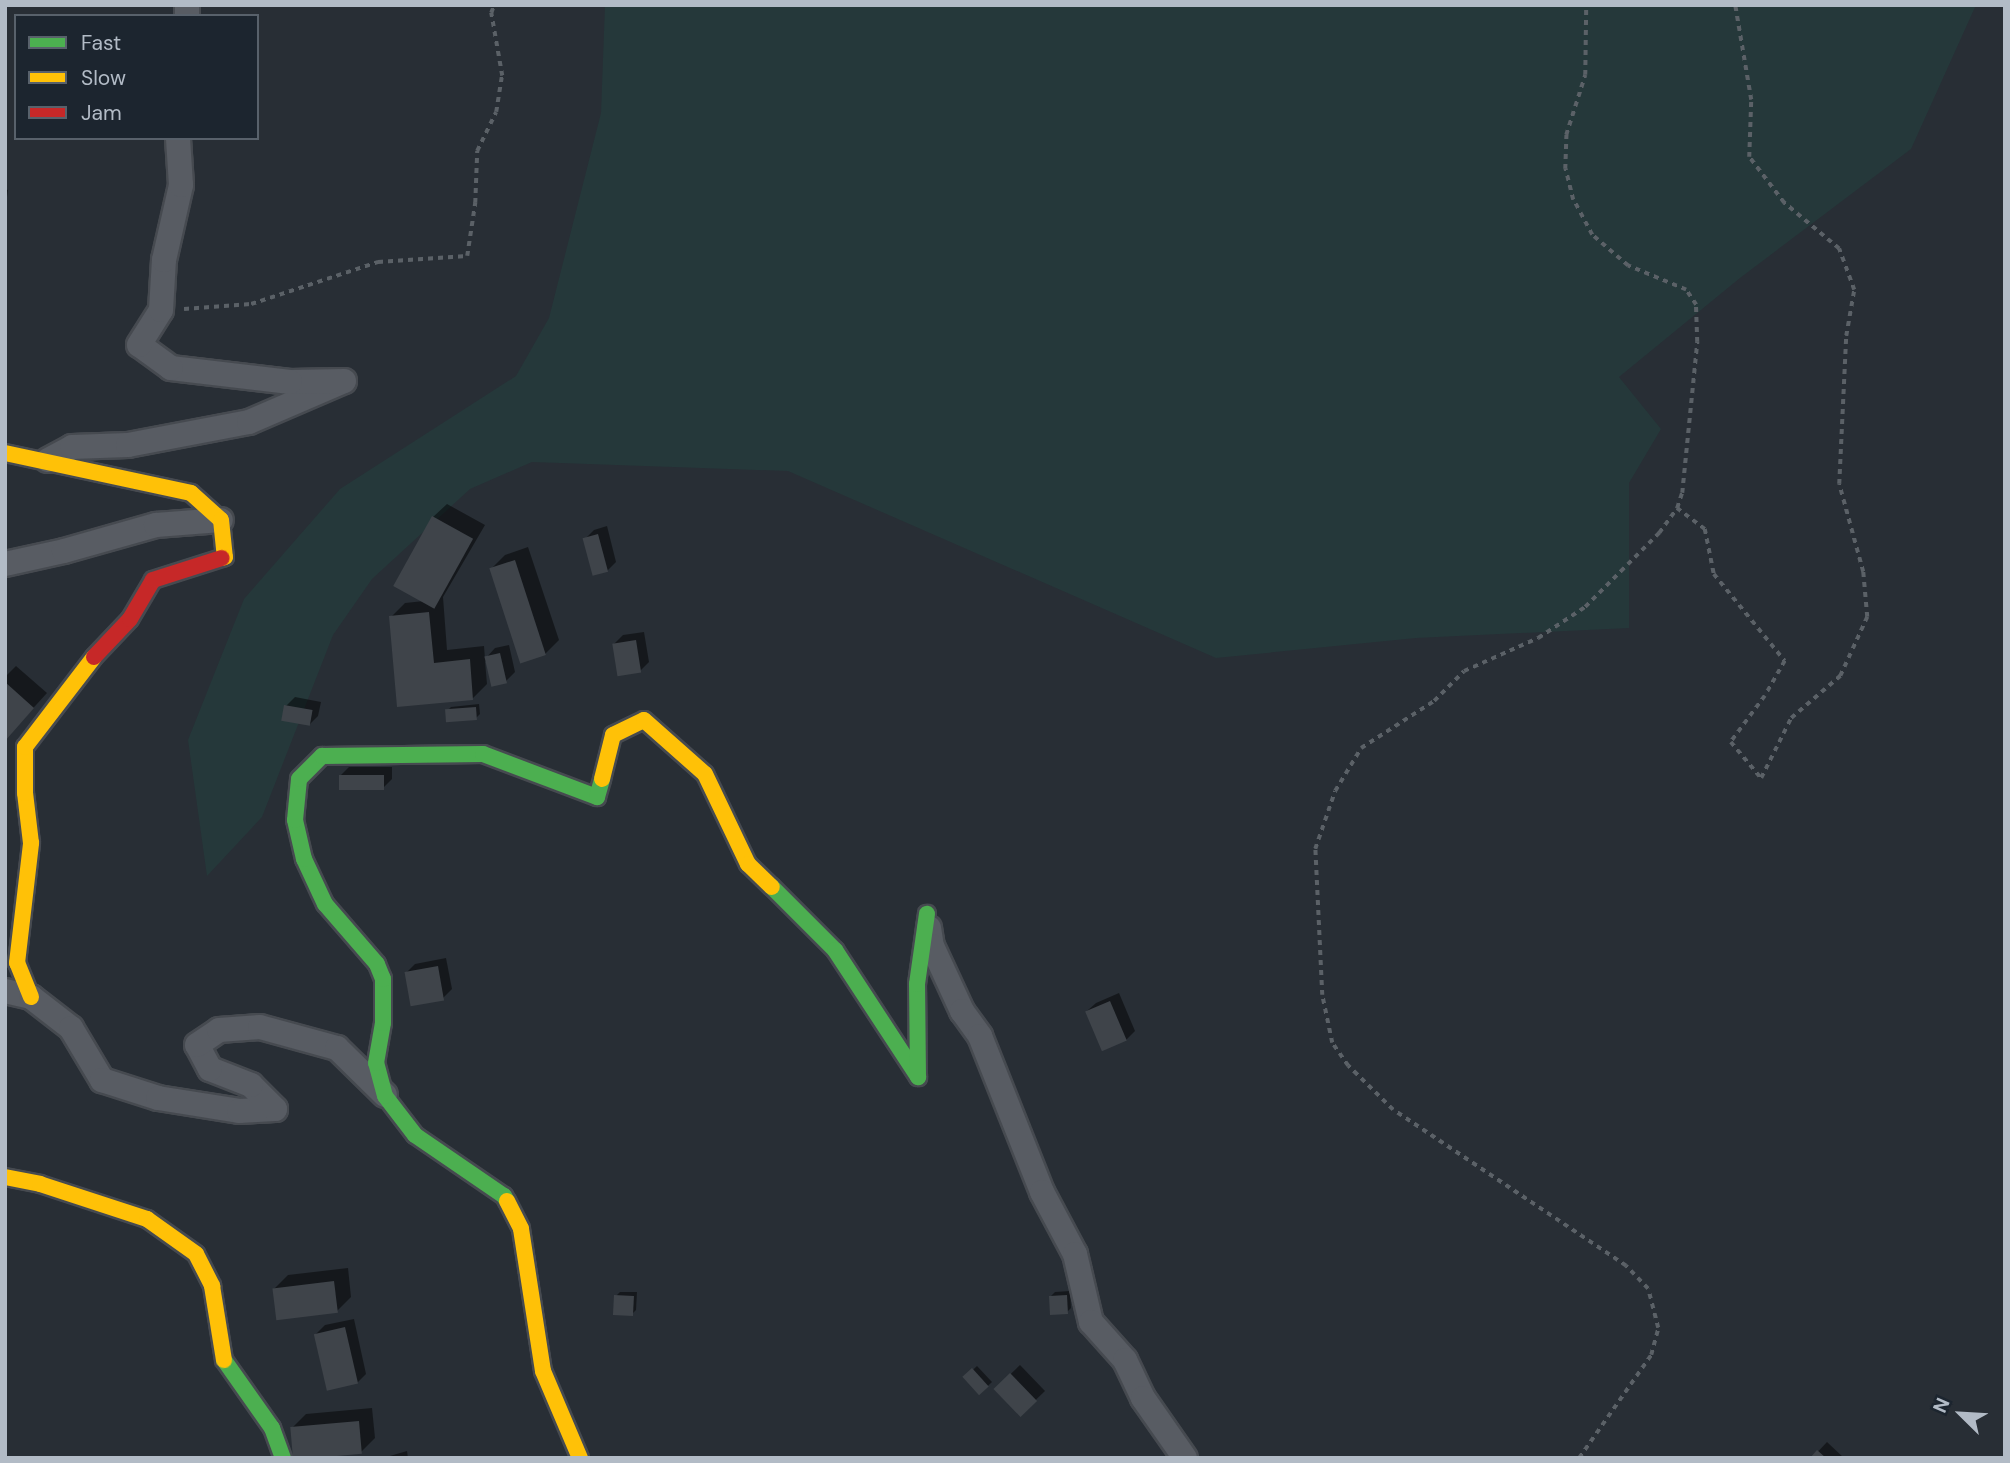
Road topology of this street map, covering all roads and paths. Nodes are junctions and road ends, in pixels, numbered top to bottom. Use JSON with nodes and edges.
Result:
{"nodes":[{"id":1,"x":494,"y":5,"type":"edge"},
{"id":2,"x":1586,"y":5,"type":"edge"},
{"id":3,"x":1735,"y":5,"type":"edge"},
{"id":4,"x":178,"y":140,"type":"edge"},
{"id":5,"x":161,"y":310,"type":"junction"},
{"id":6,"x":5,"y":453,"type":"edge"},
{"id":7,"x":48,"y":460,"type":"junction"},
{"id":8,"x":1677,"y":508,"type":"junction"},
{"id":9,"x":221,"y":520,"type":"junction"},
{"id":10,"x":5,"y":564,"type":"edge"},
{"id":11,"x":927,"y":914,"type":"joint"},
{"id":12,"x":5,"y":991,"type":"edge"},
{"id":13,"x":31,"y":997,"type":"junction"},
{"id":14,"x":385,"y":1096,"type":"junction"},
{"id":15,"x":5,"y":1177,"type":"edge"},
{"id":16,"x":283,"y":1458,"type":"edge"},
{"id":17,"x":580,"y":1458,"type":"edge"},
{"id":18,"x":1185,"y":1458,"type":"edge"},
{"id":19,"x":1579,"y":1458,"type":"edge"}],
"edges":[{"from":1,"to":5,"type":"path"},
{"from":2,"to":8,"type":"path"},
{"from":3,"to":8,"type":"path"},
{"from":4,"to":5,"type":"street"},
{"from":5,"to":7,"type":"street"},
{"from":6,"to":7,"type":"street"},
{"from":7,"to":9,"type":"street"},
{"from":8,"to":19,"type":"path"},
{"from":9,"to":10,"type":"street"},
{"from":9,"to":13,"type":"street"},
{"from":11,"to":14,"type":"street"},
{"from":11,"to":18,"type":"street"},
{"from":12,"to":13,"type":"street"},
{"from":13,"to":14,"type":"street"},
{"from":14,"to":17,"type":"street"},
{"from":15,"to":16,"type":"street"}]}
